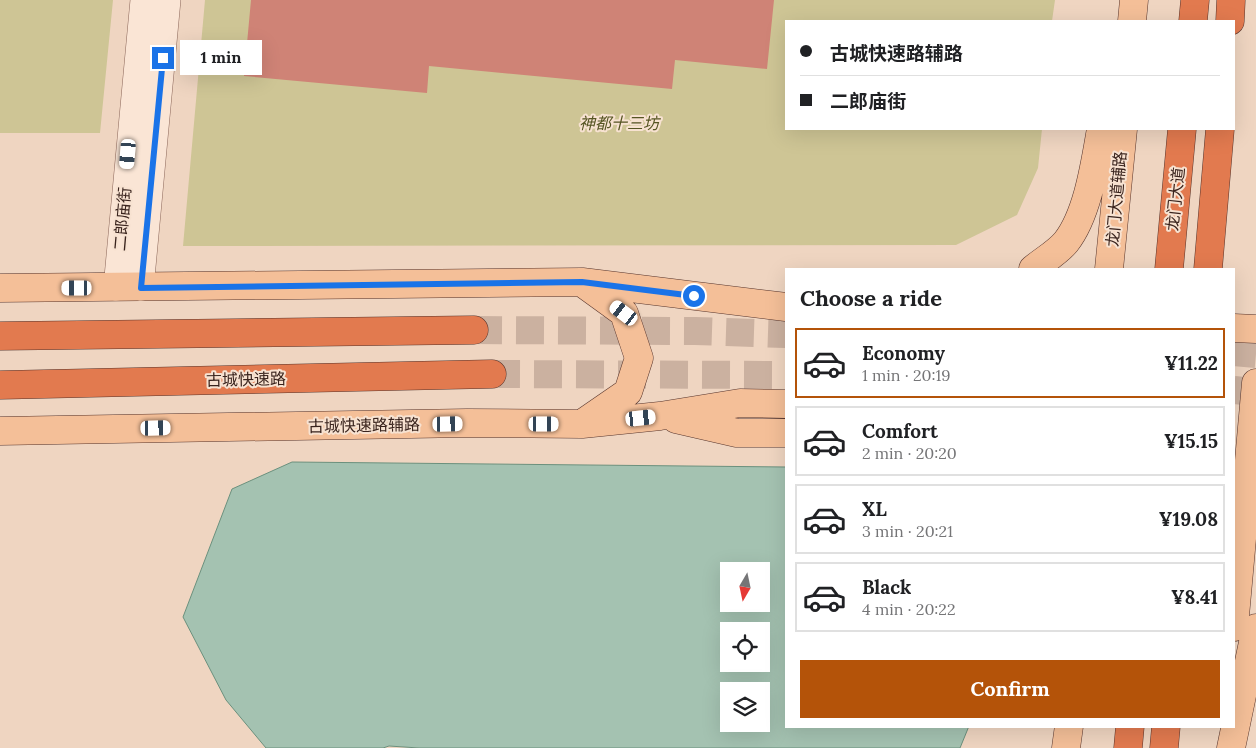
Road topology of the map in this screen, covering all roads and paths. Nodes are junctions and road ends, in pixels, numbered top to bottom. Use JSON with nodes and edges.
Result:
{"nodes":[{"id":1,"x":142,"y":0,"type":"edge"},
{"id":2,"x":168,"y":0,"type":"edge"},
{"id":3,"x":1134,"y":0,"type":"edge"},
{"id":4,"x":1195,"y":0,"type":"edge"},
{"id":5,"x":1231,"y":0,"type":"edge"},
{"id":6,"x":1132,"y":20,"type":"edge"},
{"id":7,"x":1192,"y":20,"type":"edge"},
{"id":8,"x":1230,"y":20,"type":"edge"},
{"id":9,"x":1101,"y":130,"type":"edge"},
{"id":10,"x":1123,"y":130,"type":"edge"},
{"id":11,"x":1182,"y":130,"type":"edge"},
{"id":12,"x":1220,"y":130,"type":"edge"},
{"id":13,"x":1035,"y":268,"type":"edge"},
{"id":14,"x":1109,"y":268,"type":"edge"},
{"id":15,"x":1169,"y":268,"type":"edge"},
{"id":16,"x":1208,"y":268,"type":"edge"},
{"id":17,"x":582,"y":282,"type":"junction"},
{"id":18,"x":0,"y":288,"type":"edge"},
{"id":19,"x":129,"y":288,"type":"junction"},
{"id":20,"x":785,"y":307,"type":"edge"},
{"id":21,"x":1235,"y":328,"type":"edge"},
{"id":22,"x":1256,"y":329,"type":"edge"},
{"id":23,"x":474,"y":330,"type":"tunnel mouth"},
{"id":24,"x":0,"y":336,"type":"edge"},
{"id":25,"x":492,"y":374,"type":"tunnel mouth"},
{"id":26,"x":1256,"y":383,"type":"edge"},
{"id":27,"x":0,"y":385,"type":"edge"},
{"id":28,"x":785,"y":404,"type":"edge"},
{"id":29,"x":660,"y":416,"type":"junction"},
{"id":30,"x":582,"y":424,"type":"junction"},
{"id":31,"x":1247,"y":427,"type":"edge"},
{"id":32,"x":0,"y":431,"type":"edge"},
{"id":33,"x":785,"y":434,"type":"edge"},
{"id":34,"x":1235,"y":611,"type":"edge"},
{"id":35,"x":1256,"y":628,"type":"edge"},
{"id":36,"x":1235,"y":725,"type":"edge"},
{"id":37,"x":1069,"y":728,"type":"edge"},
{"id":38,"x":1229,"y":728,"type":"edge"},
{"id":39,"x":1234,"y":728,"type":"edge"},
{"id":40,"x":1066,"y":748,"type":"edge"},
{"id":41,"x":1230,"y":748,"type":"edge"}],
"edges":[{"from":1,"to":19,"type":"street","name":"二郎庙街"},
{"from":2,"to":19,"type":"street","name":"二郎庙街"},
{"from":3,"to":6,"type":"main road"},
{"from":4,"to":7,"type":"highway"},
{"from":5,"to":8,"type":"highway"},
{"from":9,"to":13,"type":"main road"},
{"from":10,"to":14,"type":"main road","name":"龙门大道辅路"},
{"from":11,"to":15,"type":"highway","name":"龙门大道"},
{"from":12,"to":16,"type":"highway"},
{"from":17,"to":19,"type":"main road"},
{"from":17,"to":20,"type":"main road"},
{"from":17,"to":30,"type":"main road"},
{"from":18,"to":19,"type":"main road"},
{"from":21,"to":22,"type":"main road"},
{"from":23,"to":24,"type":"highway"},
{"from":25,"to":27,"type":"highway","name":"古城快速路"},
{"from":26,"to":31,"type":"main road"},
{"from":28,"to":29,"type":"main road","name":"古城快速路辅路"},
{"from":29,"to":30,"type":"main road","name":"古城快速路辅路"},
{"from":29,"to":33,"type":"main road"},
{"from":30,"to":32,"type":"main road","name":"古城快速路辅路"},
{"from":31,"to":34,"type":"main road"},
{"from":35,"to":36,"type":"main road"},
{"from":37,"to":40,"type":"main road"},
{"from":38,"to":41,"type":"main road"},
{"from":39,"to":41,"type":"main road"}]}
